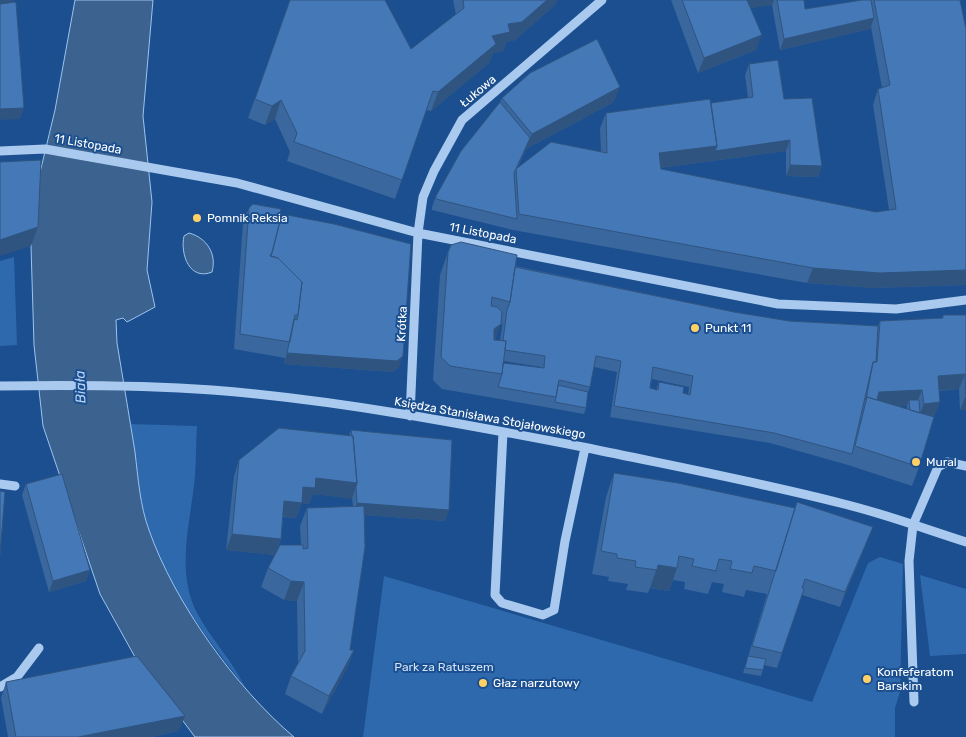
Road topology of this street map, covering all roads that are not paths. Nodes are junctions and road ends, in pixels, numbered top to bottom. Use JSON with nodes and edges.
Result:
{"nodes":[{"id":1,"x":602,"y":0,"type":"edge"},
{"id":2,"x":0,"y":151,"type":"edge"},
{"id":3,"x":418,"y":233,"type":"junction"},
{"id":4,"x":966,"y":300,"type":"edge"},
{"id":5,"x":0,"y":386,"type":"edge"},
{"id":6,"x":410,"y":416,"type":"junction"},
{"id":7,"x":504,"y":432,"type":"junction"},
{"id":8,"x":585,"y":448,"type":"junction"},
{"id":9,"x":966,"y":466,"type":"edge"},
{"id":10,"x":0,"y":484,"type":"edge"},
{"id":11,"x":15,"y":486,"type":"dead end"},
{"id":12,"x":913,"y":525,"type":"junction"},
{"id":13,"x":966,"y":542,"type":"edge"},
{"id":14,"x":39,"y":648,"type":"dead end"},
{"id":15,"x":0,"y":687,"type":"edge"},
{"id":16,"x":914,"y":702,"type":"dead end"}],
"edges":[{"from":1,"to":3,"type":"street","name":"Łukowa"},
{"from":2,"to":3,"type":"street","name":"11 Listopada"},
{"from":3,"to":4,"type":"street","name":"11 Listopada"},
{"from":3,"to":6,"type":"street","name":"Krótka"},
{"from":5,"to":6,"type":"street","name":"Księdza Stanisława Stojałowskiego"},
{"from":6,"to":7,"type":"street","name":"Księdza Stanisława Stojałowskiego"},
{"from":7,"to":8,"type":"street","name":"Księdza Stanisława Stojałowskiego"},
{"from":7,"to":8,"type":"street"},
{"from":8,"to":12,"type":"street","name":"Księdza Stanisława Stojałowskiego"},
{"from":9,"to":12,"type":"street"},
{"from":10,"to":11,"type":"street"},
{"from":12,"to":13,"type":"street","name":"Księdza Stanisława Stojałowskiego"},
{"from":12,"to":16,"type":"street"},
{"from":14,"to":15,"type":"street"}]}
